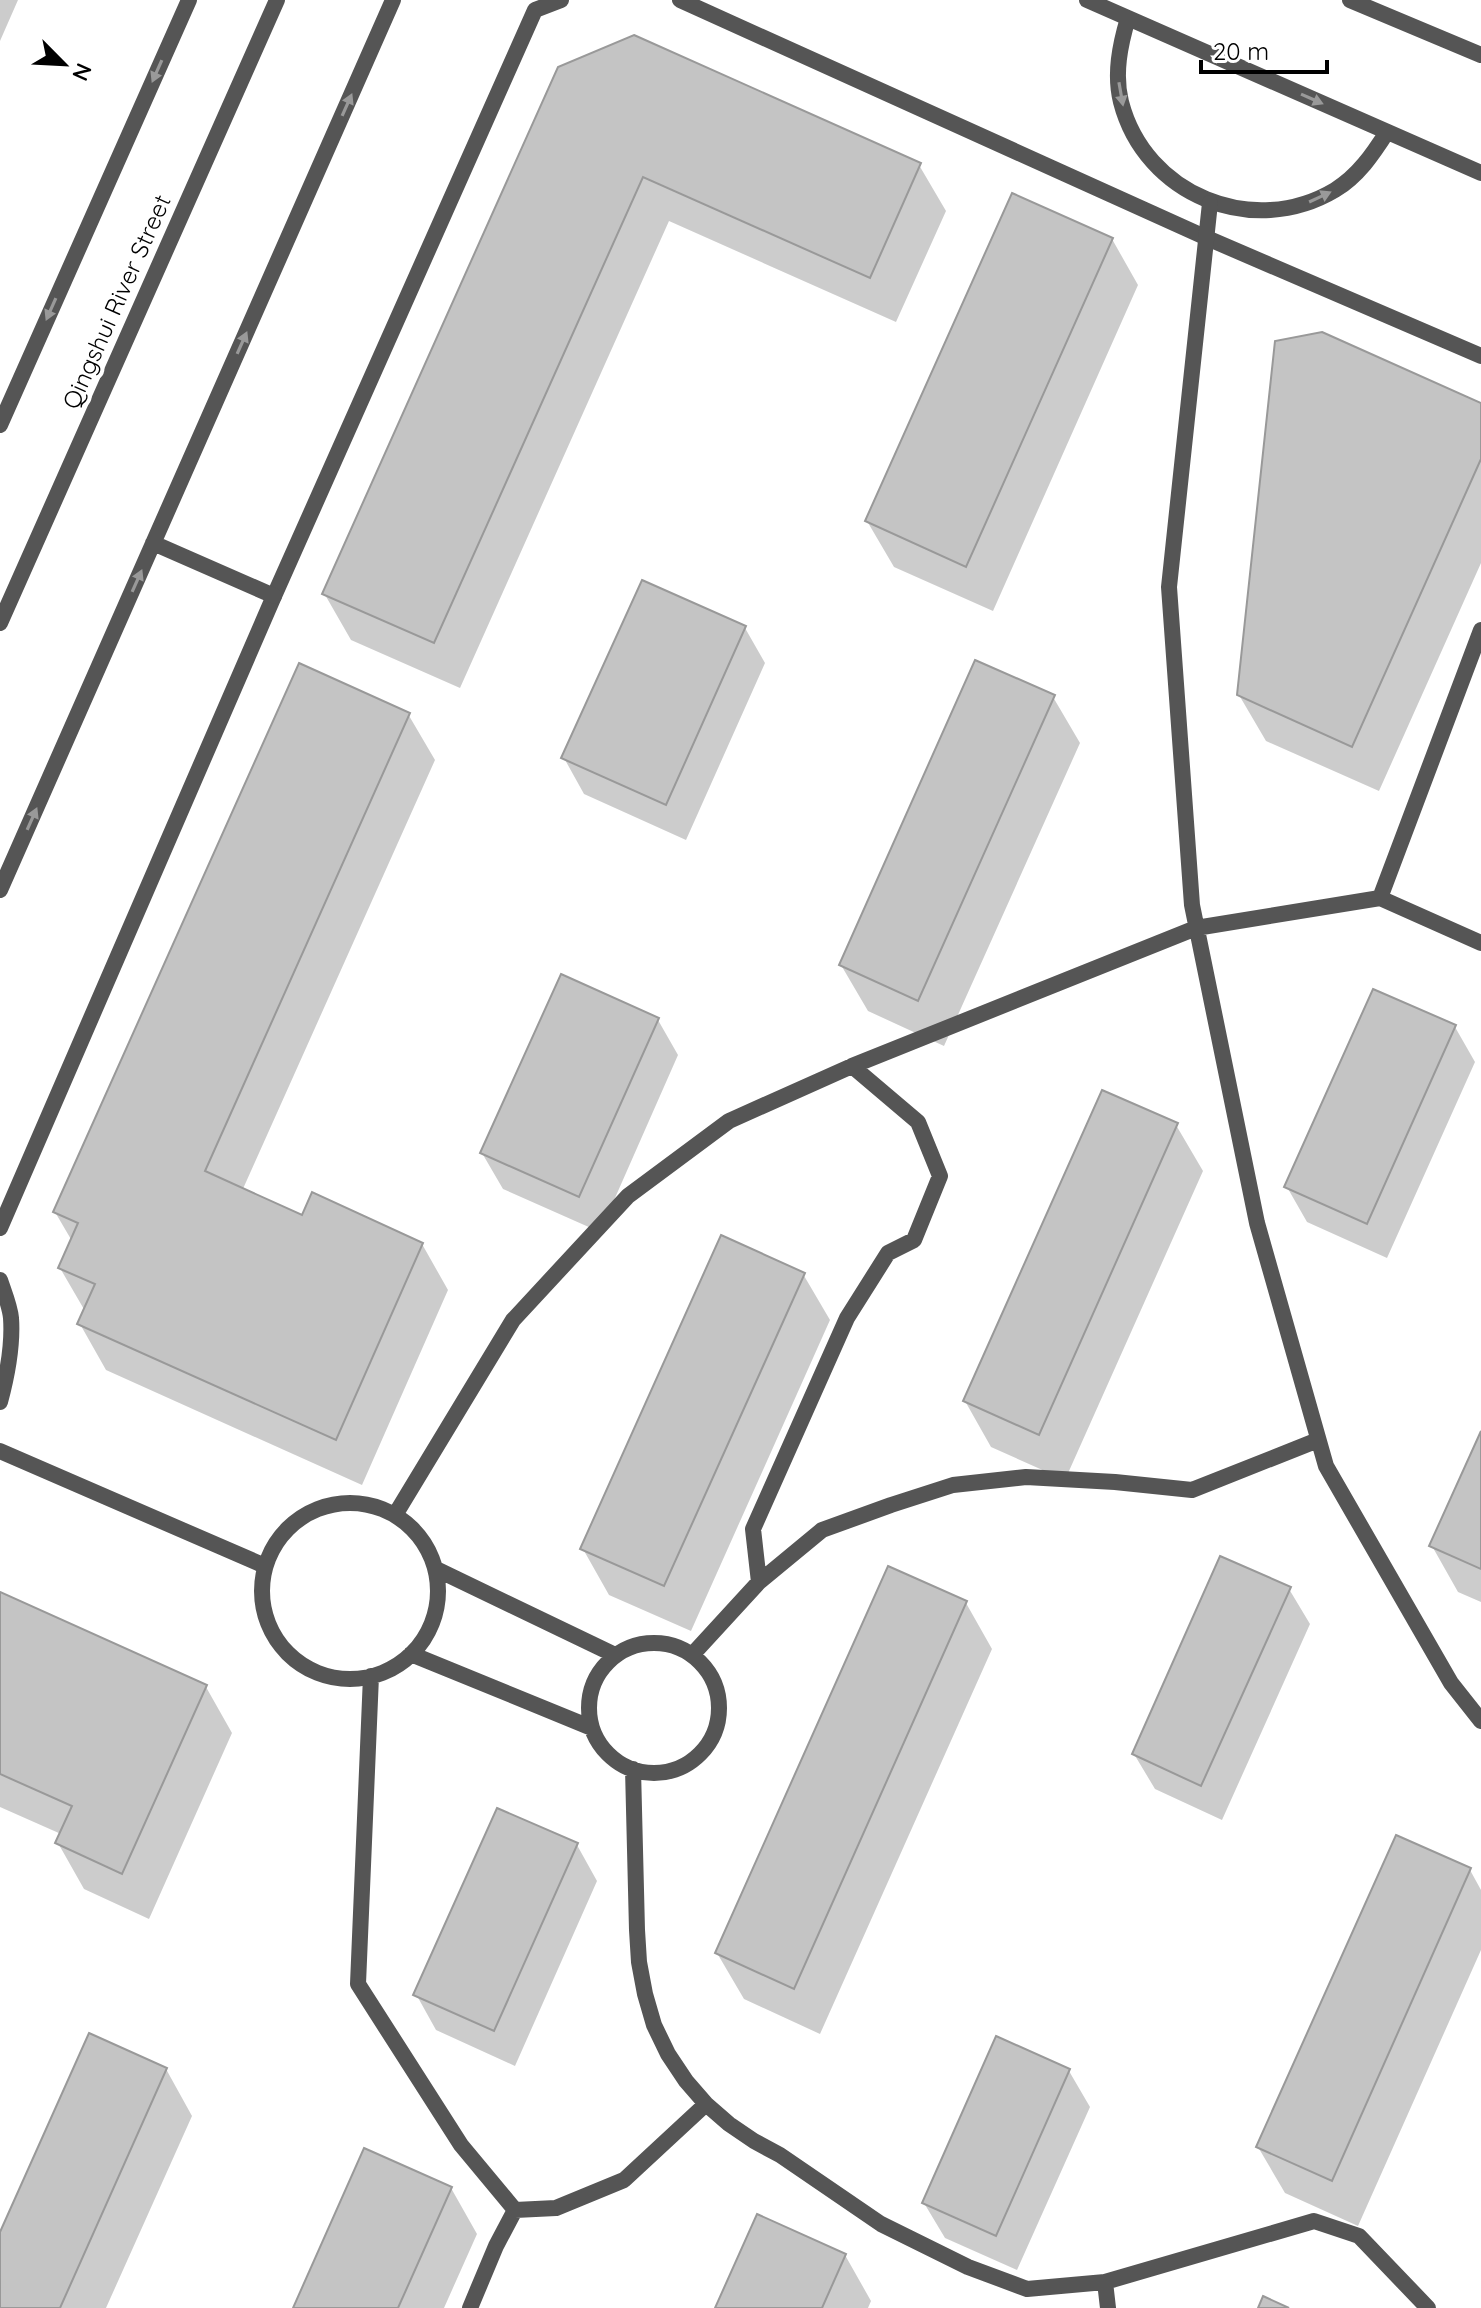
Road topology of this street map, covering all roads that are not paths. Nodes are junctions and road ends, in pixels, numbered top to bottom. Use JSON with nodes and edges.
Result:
{"nodes":[{"id":1,"x":189,"y":0,"type":"edge"},
{"id":2,"x":277,"y":0,"type":"edge"},
{"id":3,"x":393,"y":0,"type":"edge"},
{"id":4,"x":561,"y":0,"type":"edge"},
{"id":5,"x":680,"y":0,"type":"edge"},
{"id":6,"x":1087,"y":0,"type":"edge"},
{"id":7,"x":1350,"y":0,"type":"edge"},
{"id":8,"x":1128,"y":18,"type":"junction"},
{"id":9,"x":1481,"y":55,"type":"edge"},
{"id":10,"x":1387,"y":132,"type":"junction"},
{"id":11,"x":1481,"y":173,"type":"edge"},
{"id":12,"x":1210,"y":203,"type":"junction"},
{"id":13,"x":1207,"y":238,"type":"junction"},
{"id":14,"x":1481,"y":356,"type":"edge"},
{"id":15,"x":0,"y":425,"type":"edge"},
{"id":16,"x":153,"y":543,"type":"junction"},
{"id":17,"x":274,"y":596,"type":"junction"},
{"id":18,"x":0,"y":623,"type":"edge"},
{"id":19,"x":1481,"y":630,"type":"edge"},
{"id":20,"x":0,"y":890,"type":"edge"},
{"id":21,"x":1380,"y":898,"type":"junction"},
{"id":22,"x":1196,"y":928,"type":"junction"},
{"id":23,"x":1481,"y":943,"type":"edge"},
{"id":24,"x":852,"y":1066,"type":"junction"},
{"id":25,"x":0,"y":1228,"type":"edge"},
{"id":26,"x":0,"y":1280,"type":"edge"},
{"id":27,"x":0,"y":1402,"type":"edge"},
{"id":28,"x":1318,"y":1440,"type":"junction"},
{"id":29,"x":0,"y":1451,"type":"edge"},
{"id":30,"x":395,"y":1515,"type":"junction"},
{"id":31,"x":265,"y":1566,"type":"junction"},
{"id":32,"x":436,"y":1569,"type":"junction"},
{"id":33,"x":759,"y":1582,"type":"junction"},
{"id":34,"x":411,"y":1654,"type":"junction"},
{"id":35,"x":615,"y":1655,"type":"junction"},
{"id":36,"x":692,"y":1655,"type":"junction"},
{"id":37,"x":371,"y":1676,"type":"junction"},
{"id":38,"x":1481,"y":1721,"type":"edge"},
{"id":39,"x":592,"y":1728,"type":"junction"},
{"id":40,"x":633,"y":1769,"type":"junction"},
{"id":41,"x":706,"y":2104,"type":"junction"},
{"id":42,"x":515,"y":2210,"type":"junction"},
{"id":43,"x":1105,"y":2282,"type":"junction"},
{"id":44,"x":470,"y":2308,"type":"edge"},
{"id":45,"x":1108,"y":2308,"type":"edge"},
{"id":46,"x":1428,"y":2308,"type":"edge"}],
"edges":[{"from":1,"to":15,"type":"street","one_way":true},
{"from":2,"to":18,"type":"street","name":"Qingshui River Street"},
{"from":16,"to":3,"type":"street","one_way":true},
{"from":4,"to":17,"type":"street"},
{"from":5,"to":13,"type":"street"},
{"from":6,"to":8,"type":"street"},
{"from":7,"to":9,"type":"street"},
{"from":8,"to":10,"type":"street","one_way":true},
{"from":8,"to":12,"type":"street","one_way":true},
{"from":10,"to":11,"type":"street"},
{"from":12,"to":10,"type":"street","one_way":true},
{"from":12,"to":13,"type":"street"},
{"from":13,"to":14,"type":"street"},
{"from":13,"to":22,"type":"street"},
{"from":16,"to":17,"type":"street"},
{"from":20,"to":16,"type":"street","one_way":true},
{"from":17,"to":25,"type":"street"},
{"from":19,"to":21,"type":"street"},
{"from":21,"to":22,"type":"street"},
{"from":21,"to":23,"type":"street"},
{"from":22,"to":24,"type":"street"},
{"from":22,"to":28,"type":"street"},
{"from":24,"to":30,"type":"street"},
{"from":24,"to":33,"type":"street"},
{"from":26,"to":27,"type":"street"},
{"from":28,"to":33,"type":"street"},
{"from":28,"to":38,"type":"street"},
{"from":29,"to":31,"type":"street"},
{"from":30,"to":31,"type":"street"},
{"from":30,"to":32,"type":"street"},
{"from":31,"to":37,"type":"street"},
{"from":32,"to":34,"type":"street"},
{"from":32,"to":35,"type":"street"},
{"from":33,"to":36,"type":"street"},
{"from":34,"to":37,"type":"street"},
{"from":34,"to":39,"type":"street"},
{"from":35,"to":36,"type":"street"},
{"from":35,"to":39,"type":"street"},
{"from":36,"to":40,"type":"street"},
{"from":37,"to":42,"type":"street"},
{"from":39,"to":40,"type":"street"},
{"from":40,"to":41,"type":"street"},
{"from":41,"to":42,"type":"street"},
{"from":41,"to":43,"type":"street"},
{"from":42,"to":44,"type":"street"},
{"from":43,"to":45,"type":"street"},
{"from":43,"to":46,"type":"street"}]}
